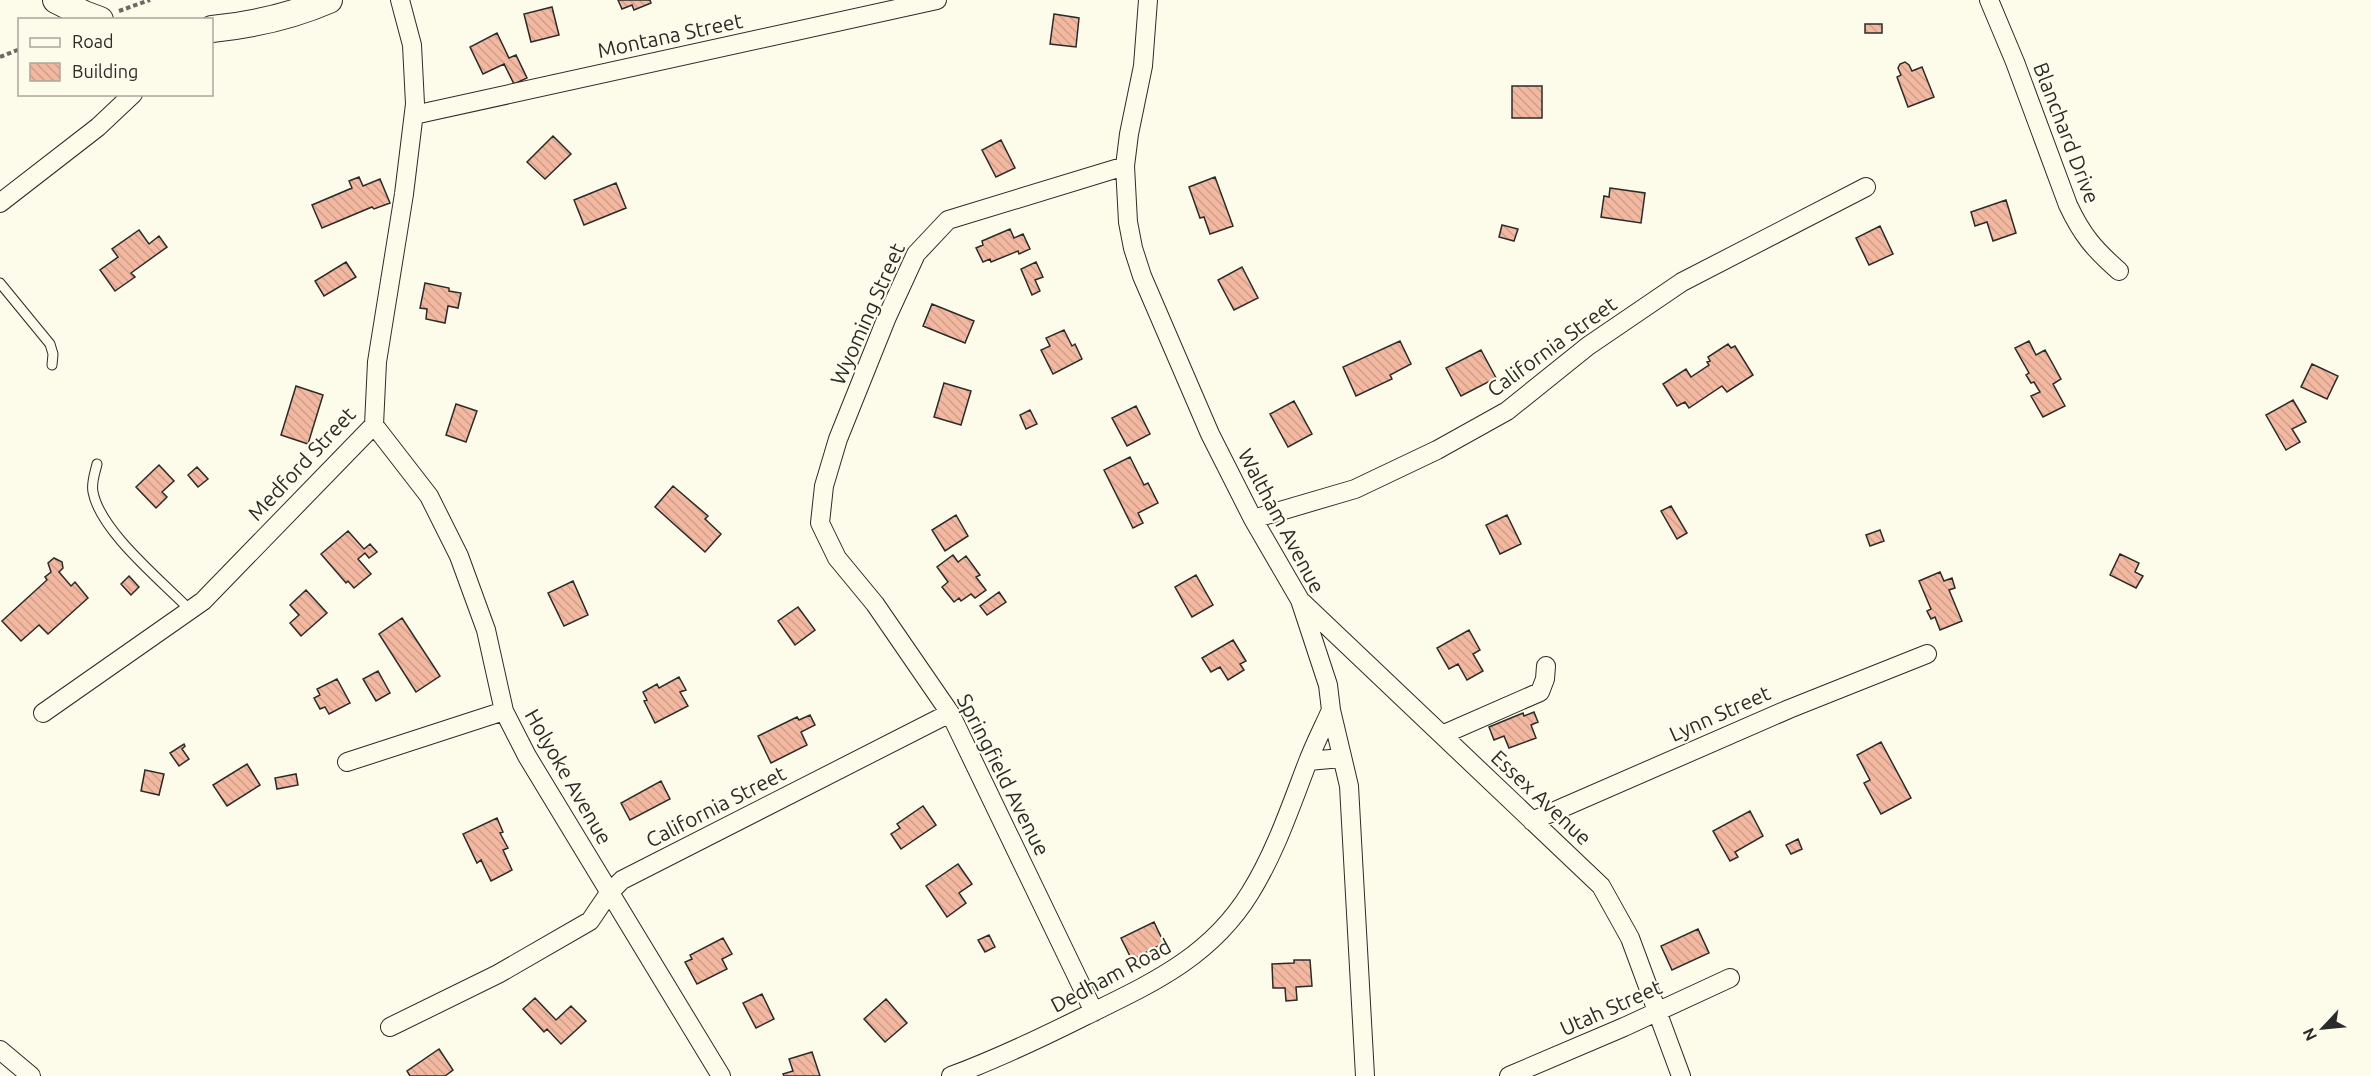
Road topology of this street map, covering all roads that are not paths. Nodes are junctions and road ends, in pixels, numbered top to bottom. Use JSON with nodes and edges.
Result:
{"nodes":[{"id":1,"x":56,"y":0,"type":"edge"},
{"id":2,"x":329,"y":0,"type":"edge"},
{"id":3,"x":400,"y":0,"type":"edge"},
{"id":4,"x":937,"y":0,"type":"edge"},
{"id":5,"x":1148,"y":0,"type":"edge"},
{"id":6,"x":1989,"y":0,"type":"edge"},
{"id":7,"x":109,"y":16,"type":"edge"},
{"id":8,"x":213,"y":29,"type":"edge"},
{"id":9,"x":131,"y":96,"type":"edge"},
{"id":10,"x":414,"y":115,"type":"junction"},
{"id":11,"x":1125,"y":166,"type":"junction"},
{"id":12,"x":1866,"y":187,"type":"dead end"},
{"id":13,"x":0,"y":203,"type":"edge"},
{"id":14,"x":2119,"y":271,"type":"dead end"},
{"id":15,"x":0,"y":283,"type":"edge"},
{"id":16,"x":52,"y":365,"type":"dead end"},
{"id":17,"x":374,"y":425,"type":"junction"},
{"id":18,"x":838,"y":439,"type":"joint"},
{"id":19,"x":97,"y":464,"type":"dead end"},
{"id":20,"x":1253,"y":519,"type":"junction"},
{"id":21,"x":1300,"y":600,"type":"junction"},
{"id":22,"x":190,"y":610,"type":"junction"},
{"id":23,"x":1927,"y":654,"type":"dead end"},
{"id":24,"x":1546,"y":666,"type":"dead end"},
{"id":25,"x":1331,"y":710,"type":"junction"},
{"id":26,"x":504,"y":711,"type":"junction"},
{"id":27,"x":44,"y":713,"type":"dead end"},
{"id":28,"x":950,"y":713,"type":"junction"},
{"id":29,"x":1442,"y":735,"type":"junction"},
{"id":30,"x":1342,"y":758,"type":"junction"},
{"id":31,"x":1308,"y":761,"type":"junction"},
{"id":32,"x":347,"y":762,"type":"dead end"},
{"id":33,"x":1532,"y":821,"type":"junction"},
{"id":34,"x":609,"y":893,"type":"junction"},
{"id":35,"x":1730,"y":978,"type":"dead end"},
{"id":36,"x":1094,"y":1012,"type":"junction"},
{"id":37,"x":1656,"y":1013,"type":"junction"},
{"id":38,"x":390,"y":1027,"type":"dead end"},
{"id":39,"x":0,"y":1050,"type":"edge"},
{"id":40,"x":31,"y":1076,"type":"edge"},
{"id":41,"x":721,"y":1076,"type":"edge"},
{"id":42,"x":951,"y":1076,"type":"edge"},
{"id":43,"x":1365,"y":1076,"type":"edge"},
{"id":44,"x":1509,"y":1076,"type":"edge"},
{"id":45,"x":1681,"y":1076,"type":"edge"}],
"edges":[{"from":1,"to":7,"type":"main road"},
{"from":2,"to":8,"type":"main road"},
{"from":3,"to":10,"type":"street","name":"Medford Street"},
{"from":4,"to":10,"type":"street","name":"Montana Street"},
{"from":5,"to":11,"type":"street","name":"Waltham Avenue"},
{"from":6,"to":14,"type":"street","name":"Blanchard Drive"},
{"from":9,"to":13,"type":"street"},
{"from":10,"to":17,"type":"street","name":"Medford Street"},
{"from":11,"to":18,"type":"street","name":"Wyoming Street"},
{"from":11,"to":20,"type":"street","name":"Waltham Avenue"},
{"from":12,"to":20,"type":"street","name":"California Street"},
{"from":15,"to":16,"type":"lane"},
{"from":17,"to":22,"type":"street","name":"Medford Street"},
{"from":17,"to":26,"type":"street","name":"Holyoke Avenue"},
{"from":18,"to":28,"type":"street","name":"Springfield Avenue"},
{"from":19,"to":22,"type":"lane"},
{"from":20,"to":21,"type":"street","name":"Waltham Avenue"},
{"from":21,"to":25,"type":"street","name":"Waltham Avenue"},
{"from":21,"to":29,"type":"street","name":"Essex Avenue"},
{"from":22,"to":27,"type":"street","name":"Medford Street"},
{"from":23,"to":33,"type":"street","name":"Lynn Street"},
{"from":24,"to":29,"type":"street"},
{"from":25,"to":30,"type":"street","name":"Waltham Avenue"},
{"from":25,"to":31,"type":"street","name":"Dedham Road"},
{"from":26,"to":32,"type":"street"},
{"from":26,"to":34,"type":"street","name":"Holyoke Avenue"},
{"from":28,"to":34,"type":"street","name":"California Street"},
{"from":28,"to":36,"type":"street","name":"Springfield Avenue"},
{"from":29,"to":33,"type":"street","name":"Essex Avenue"},
{"from":30,"to":31,"type":"street"},
{"from":30,"to":43,"type":"street","name":"Waltham Avenue"},
{"from":31,"to":36,"type":"street","name":"Dedham Road"},
{"from":33,"to":37,"type":"street","name":"Essex Avenue"},
{"from":34,"to":38,"type":"street","name":"California Street"},
{"from":34,"to":41,"type":"street","name":"Holyoke Avenue"},
{"from":35,"to":37,"type":"street","name":"Utah Street"},
{"from":36,"to":42,"type":"street","name":"Dedham Road"},
{"from":37,"to":44,"type":"street","name":"Utah Street"},
{"from":37,"to":45,"type":"street","name":"Essex Avenue"},
{"from":39,"to":40,"type":"street"}]}
